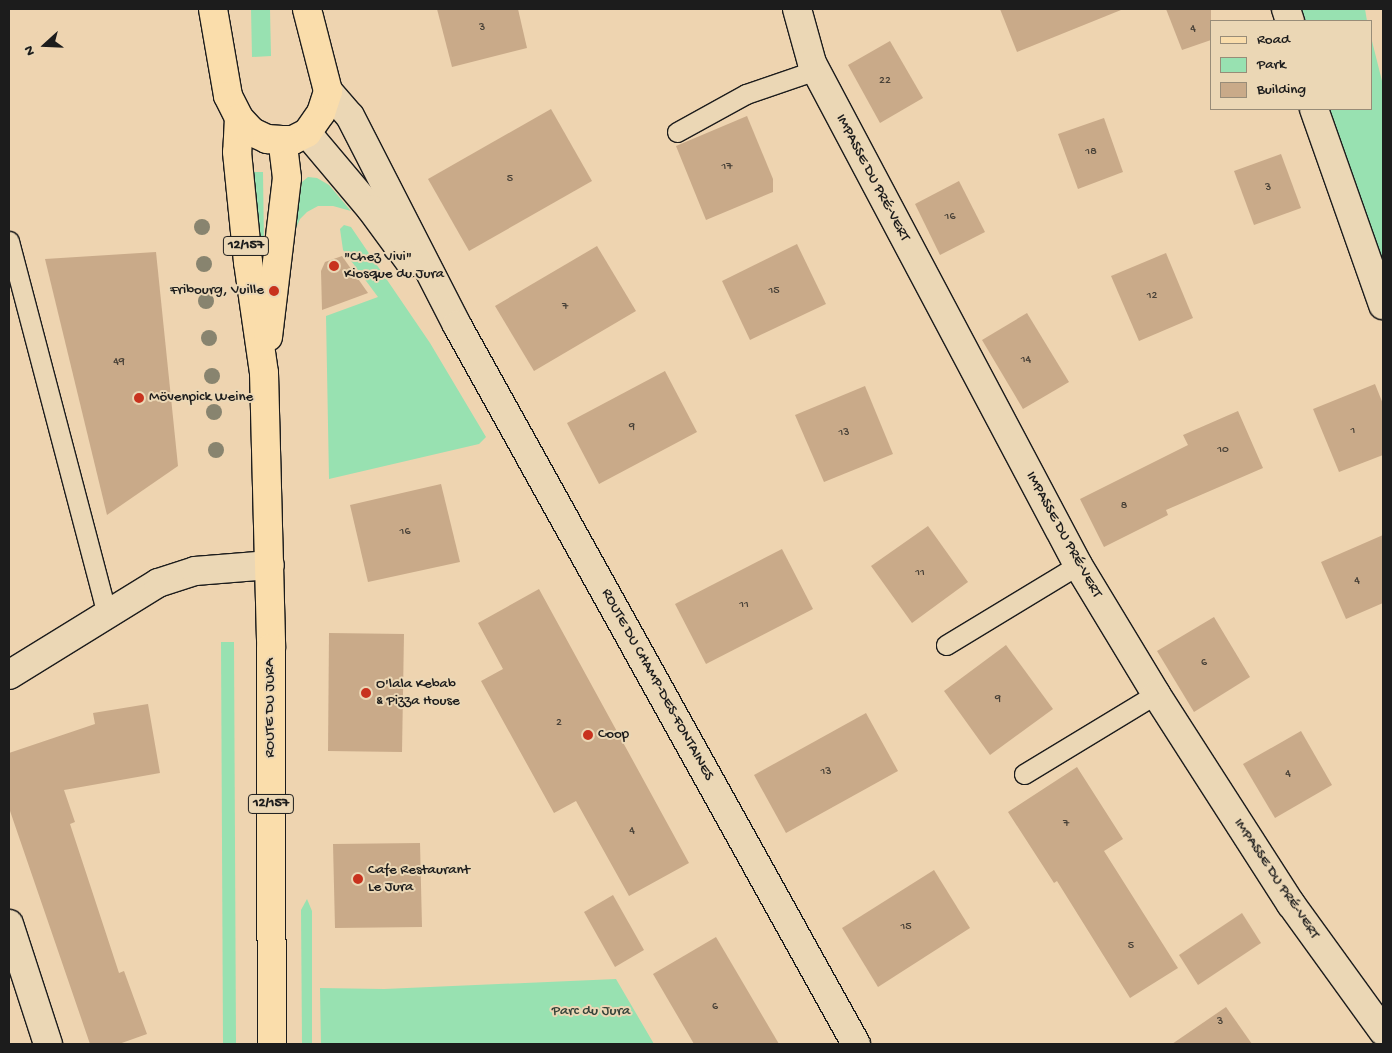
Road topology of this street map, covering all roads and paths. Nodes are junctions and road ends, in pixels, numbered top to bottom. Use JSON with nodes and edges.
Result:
{"nodes":[{"id":1,"x":213,"y":9,"type":"edge"},
{"id":2,"x":306,"y":9,"type":"edge"},
{"id":3,"x":796,"y":9,"type":"edge"},
{"id":4,"x":816,"y":70,"type":"junction"},
{"id":5,"x":328,"y":92,"type":"junction"},
{"id":6,"x":1314,"y":110,"type":"edge"},
{"id":7,"x":239,"y":118,"type":"junction"},
{"id":8,"x":677,"y":132,"type":"dead end"},
{"id":9,"x":308,"y":133,"type":"junction"},
{"id":10,"x":282,"y":140,"type":"junction"},
{"id":11,"x":9,"y":241,"type":"edge"},
{"id":12,"x":1383,"y":305,"type":"edge"},
{"id":13,"x":457,"y":325,"type":"junction"},
{"id":14,"x":264,"y":373,"type":"junction"},
{"id":15,"x":270,"y":564,"type":"junction"},
{"id":16,"x":1078,"y":565,"type":"junction"},
{"id":17,"x":107,"y":614,"type":"junction"},
{"id":18,"x":946,"y":645,"type":"dead end"},
{"id":19,"x":9,"y":675,"type":"edge"},
{"id":20,"x":1156,"y":694,"type":"junction"},
{"id":21,"x":1024,"y":774,"type":"dead end"},
{"id":22,"x":9,"y":924,"type":"edge"},
{"id":23,"x":1383,"y":1031,"type":"edge"},
{"id":24,"x":48,"y":1044,"type":"edge"},
{"id":25,"x":272,"y":1044,"type":"edge"},
{"id":26,"x":856,"y":1044,"type":"edge"}],
"edges":[{"from":1,"to":7,"type":"main road","number":"12/157"},
{"from":2,"to":5,"type":"main road"},
{"from":3,"to":4,"type":"street","name":"IMPASSE DU PRÉ-VERT"},
{"from":4,"to":8,"type":"lane"},
{"from":4,"to":16,"type":"street","name":"IMPASSE DU PRÉ-VERT"},
{"from":5,"to":9,"type":"main road"},
{"from":5,"to":13,"type":"street","name":"ROUTE DU CHAMP-DES-FONTAINES"},
{"from":6,"to":12,"type":"street"},
{"from":7,"to":10,"type":"main road","number":"12/157"},
{"from":7,"to":14,"type":"main road","name":"ROUTE DU JURA","number":"12/157"},
{"from":9,"to":10,"type":"main road","number":"12/157"},
{"from":9,"to":13,"type":"street","name":"ROUTE DU CHAMP-DES-FONTAINES"},
{"from":10,"to":14,"type":"main road","name":"ROUTE DU JURA","number":"12/157"},
{"from":11,"to":17,"type":"lane"},
{"from":13,"to":26,"type":"street","name":"ROUTE DU CHAMP-DES-FONTAINES"},
{"from":14,"to":15,"type":"main road","name":"ROUTE DU JURA","number":"12/157"},
{"from":15,"to":17,"type":"street"},
{"from":15,"to":25,"type":"main road","name":"ROUTE DU JURA","number":"12/157"},
{"from":16,"to":18,"type":"lane"},
{"from":16,"to":20,"type":"street","name":"IMPASSE DU PRÉ-VERT"},
{"from":17,"to":19,"type":"street"},
{"from":20,"to":21,"type":"lane"},
{"from":20,"to":23,"type":"street","name":"IMPASSE DU PRÉ-VERT"},
{"from":22,"to":24,"type":"street"}]}
